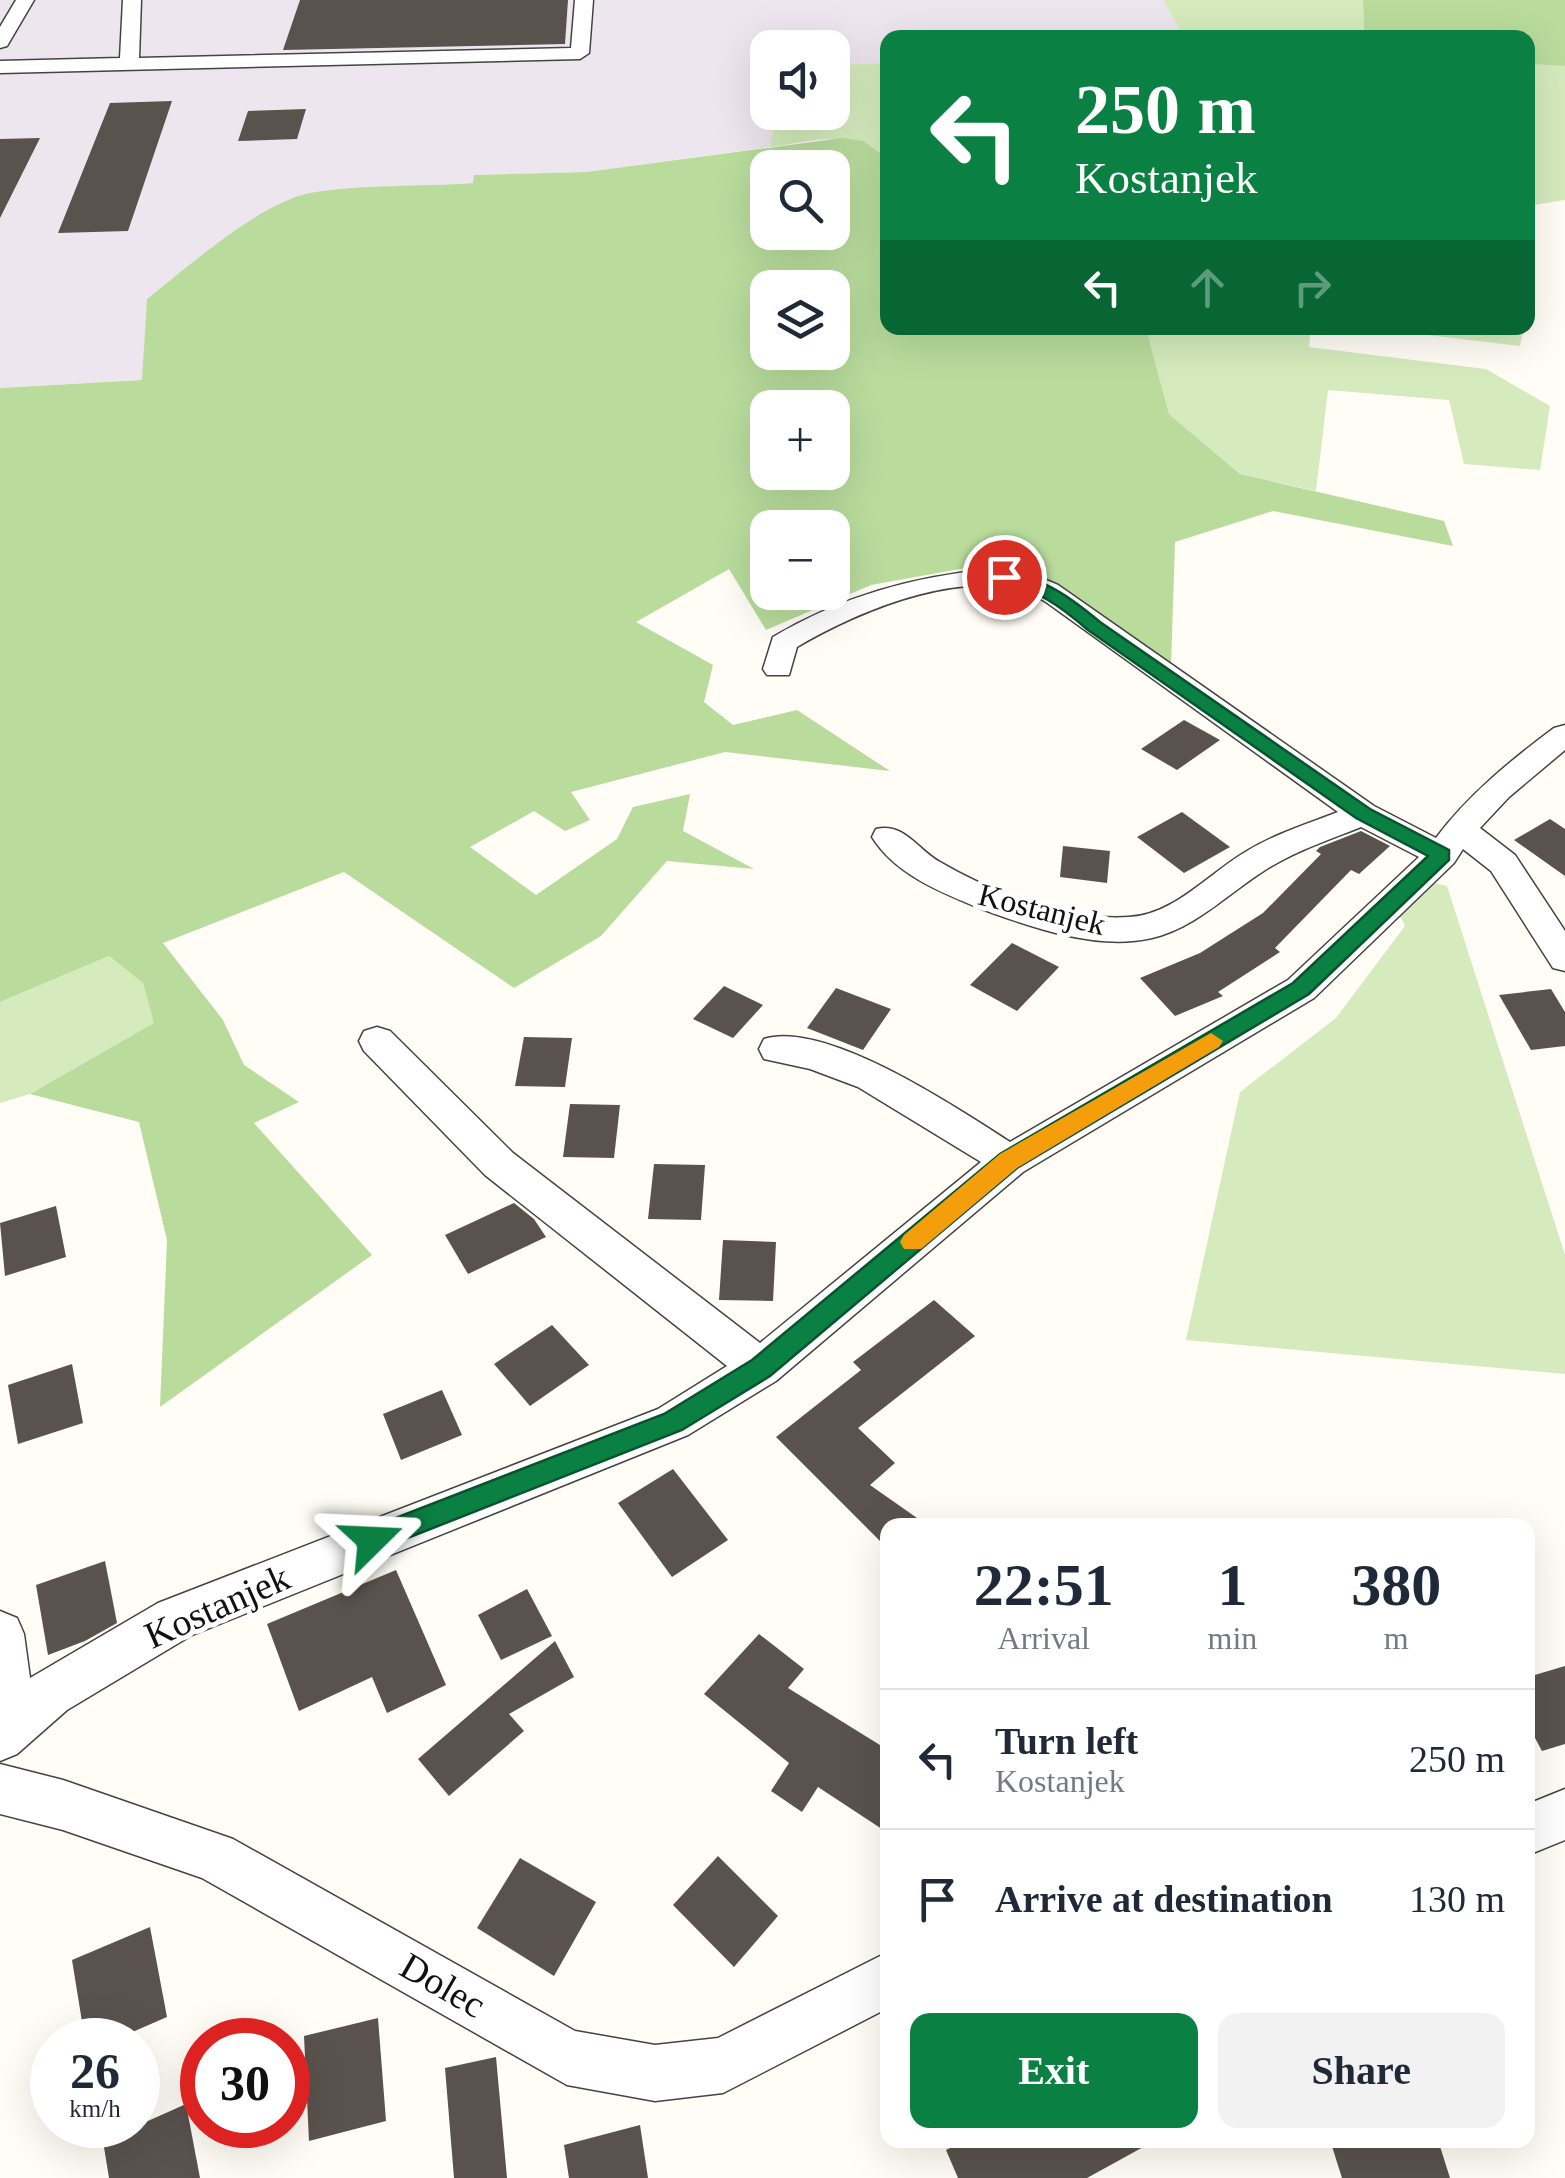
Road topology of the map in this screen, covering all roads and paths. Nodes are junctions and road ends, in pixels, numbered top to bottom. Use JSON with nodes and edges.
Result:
{"nodes":[{"id":1,"x":25,"y":0,"type":"edge"},
{"id":2,"x":132,"y":0,"type":"edge"},
{"id":3,"x":584,"y":0,"type":"edge"},
{"id":4,"x":0,"y":42,"type":"edge"},
{"id":5,"x":130,"y":64,"type":"junction"},
{"id":6,"x":0,"y":67,"type":"edge"},
{"id":7,"x":778,"y":669,"type":"dead end"},
{"id":8,"x":1565,"y":735,"type":"edge"},
{"id":9,"x":1363,"y":814,"type":"junction"},
{"id":10,"x":888,"y":836,"type":"dead end"},
{"id":11,"x":1451,"y":841,"type":"junction"},
{"id":12,"x":1565,"y":959,"type":"edge"},
{"id":13,"x":377,"y":1042,"type":"dead end"},
{"id":14,"x":778,"y":1049,"type":"dead end"},
{"id":15,"x":1009,"y":1161,"type":"junction"},
{"id":16,"x":761,"y":1368,"type":"junction"},
{"id":17,"x":0,"y":1634,"type":"edge"},
{"id":18,"x":7,"y":1730,"type":"edge"},
{"id":19,"x":0,"y":1789,"type":"edge"},
{"id":20,"x":1565,"y":1814,"type":"edge"},
{"id":21,"x":1535,"y":1827,"type":"edge"},
{"id":22,"x":880,"y":1983,"type":"edge"}],
"edges":[{"from":1,"to":4,"type":"street"},
{"from":2,"to":5,"type":"street"},
{"from":3,"to":5,"type":"street"},
{"from":5,"to":6,"type":"street"},
{"from":7,"to":9,"type":"street"},
{"from":8,"to":11,"type":"street","name":"Kostanjek"},
{"from":9,"to":10,"type":"street","name":"Kostanjek"},
{"from":9,"to":11,"type":"street"},
{"from":11,"to":12,"type":"street"},
{"from":11,"to":15,"type":"street","name":"Kostanjek"},
{"from":13,"to":16,"type":"street"},
{"from":14,"to":15,"type":"street"},
{"from":15,"to":16,"type":"street","name":"Kostanjek"},
{"from":16,"to":18,"type":"street","name":"Kostanjek"},
{"from":17,"to":18,"type":"street"},
{"from":19,"to":22,"type":"street","name":"Dolec"},
{"from":20,"to":21,"type":"street"}]}
